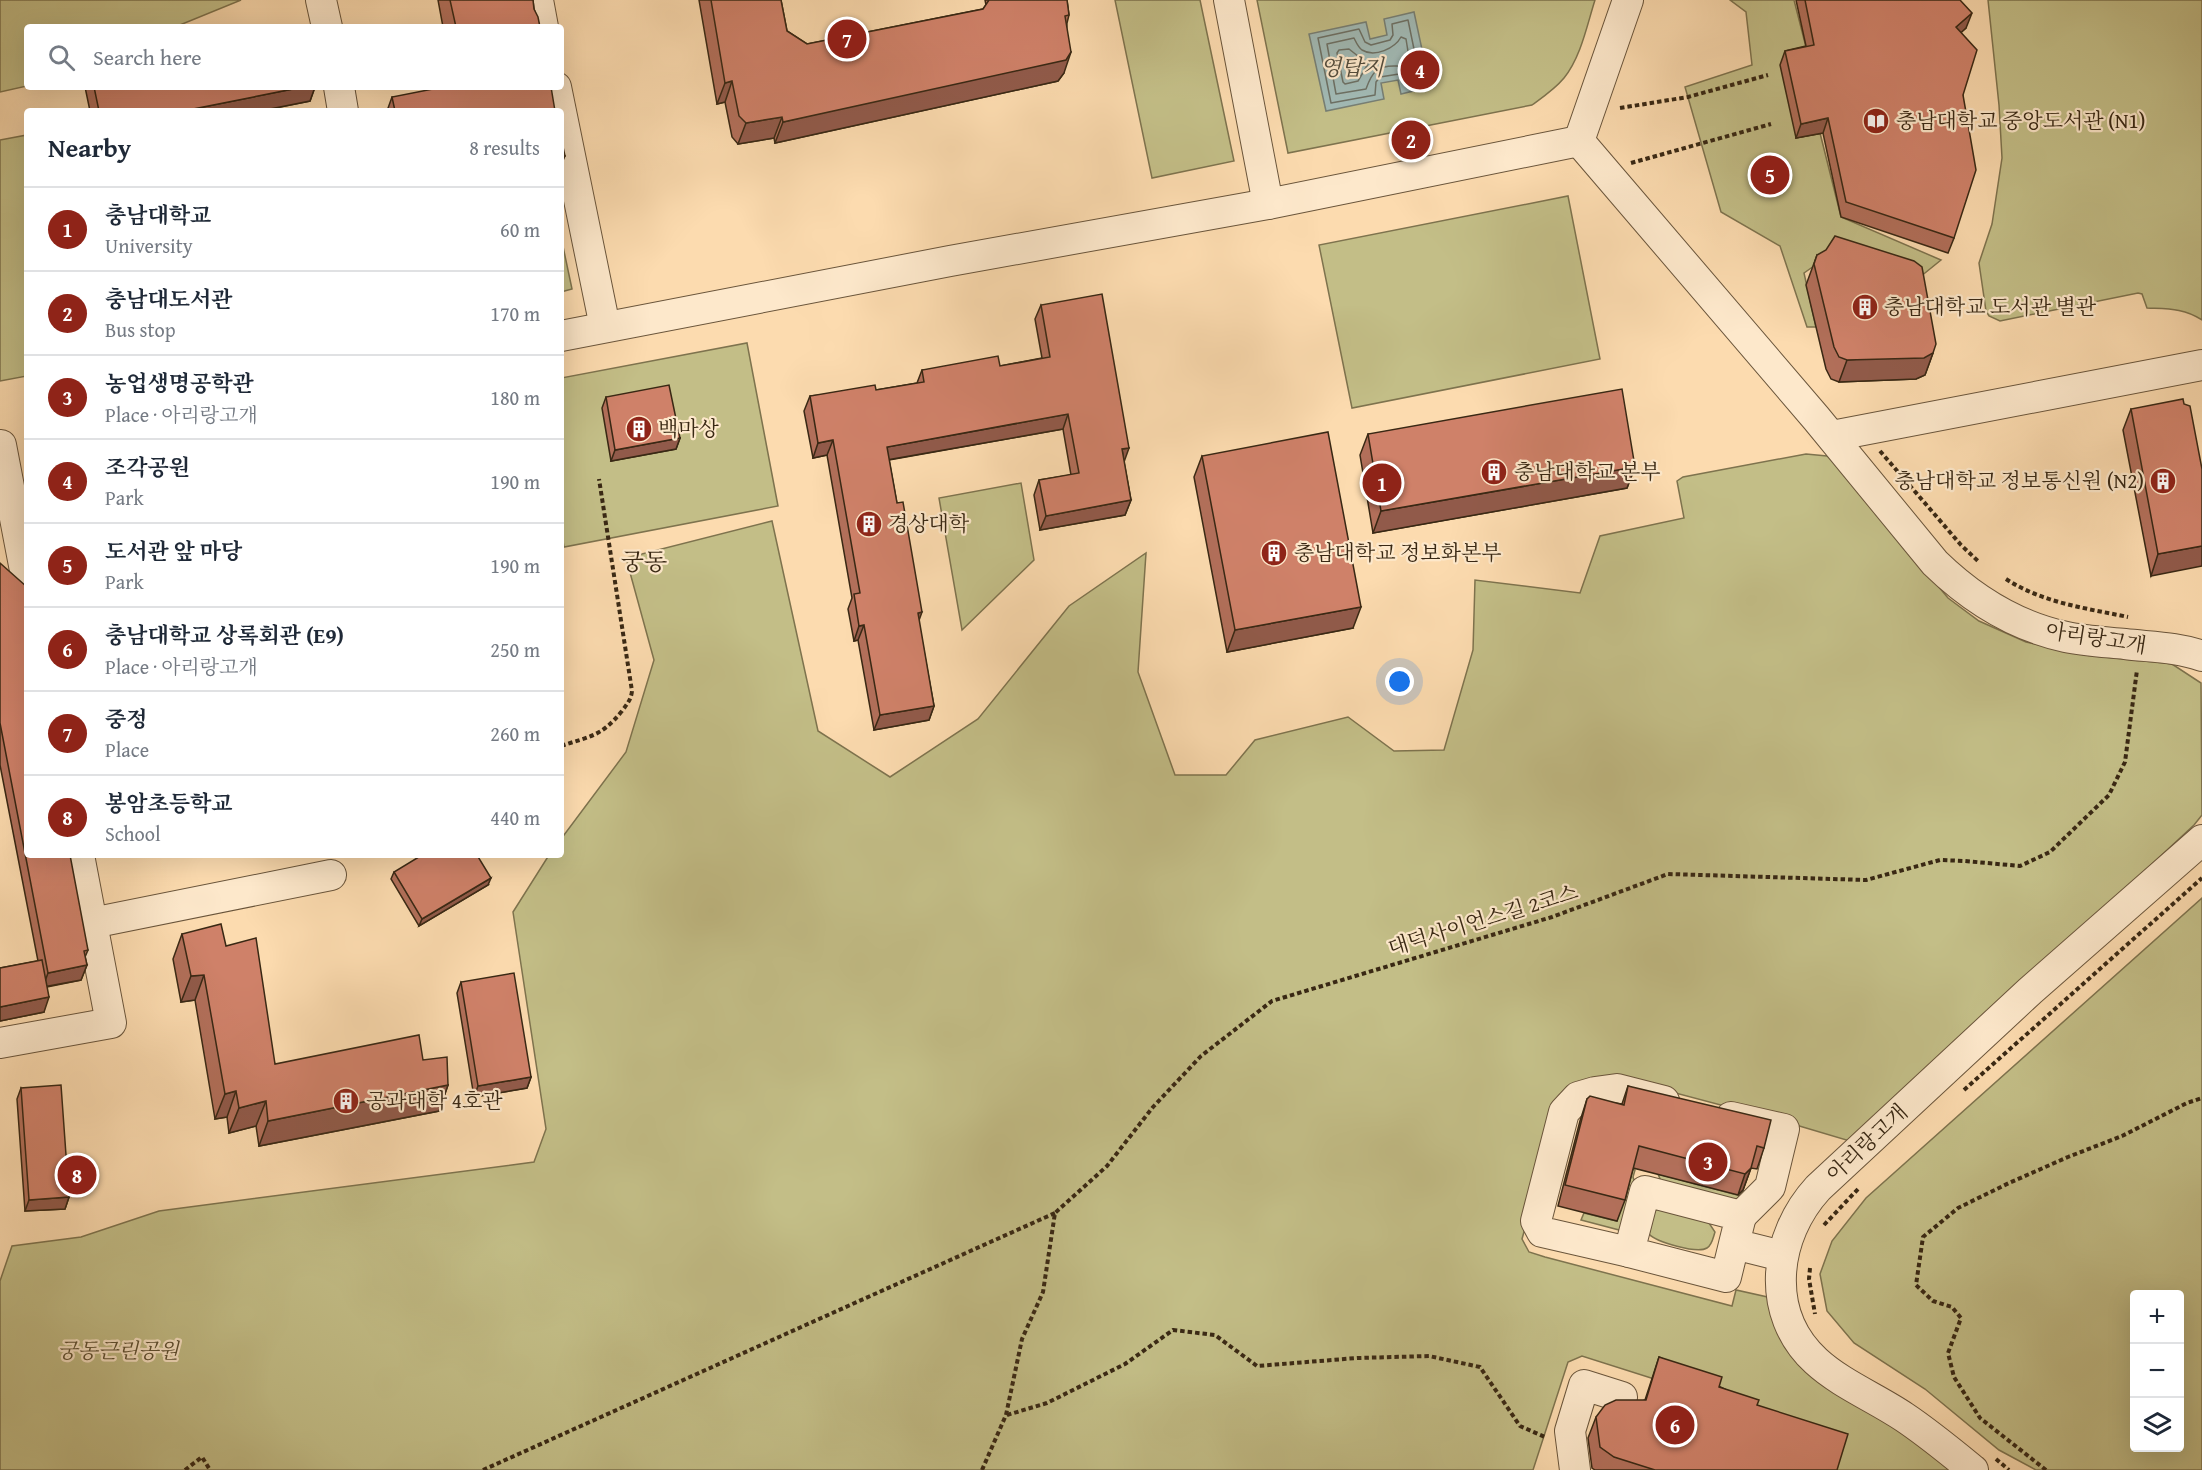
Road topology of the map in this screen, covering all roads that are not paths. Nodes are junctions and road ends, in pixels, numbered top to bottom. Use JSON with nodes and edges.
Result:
{"nodes":[{"id":1,"x":321,"y":0,"type":"edge"},
{"id":2,"x":538,"y":0,"type":"edge"},
{"id":3,"x":1228,"y":0,"type":"edge"},
{"id":4,"x":1628,"y":0,"type":"edge"},
{"id":5,"x":326,"y":24,"type":"edge"},
{"id":6,"x":542,"y":24,"type":"edge"},
{"id":7,"x":340,"y":90,"type":"edge"},
{"id":8,"x":556,"y":90,"type":"edge"},
{"id":9,"x":343,"y":108,"type":"edge"},
{"id":10,"x":559,"y":108,"type":"edge"},
{"id":11,"x":1579,"y":141,"type":"junction"},
{"id":12,"x":564,"y":152,"type":"edge"},
{"id":13,"x":1268,"y":204,"type":"junction"},
{"id":14,"x":571,"y":209,"type":"edge"},
{"id":15,"x":605,"y":327,"type":"junction"},
{"id":16,"x":564,"y":335,"type":"edge"},
{"id":17,"x":2202,"y":365,"type":"edge"},
{"id":18,"x":1832,"y":436,"type":"junction"},
{"id":19,"x":9,"y":444,"type":"edge"},
{"id":20,"x":24,"y":558,"type":"edge"},
{"id":21,"x":2202,"y":656,"type":"edge"},
{"id":22,"x":2202,"y":840,"type":"edge"},
{"id":23,"x":80,"y":858,"type":"edge"},
{"id":24,"x":332,"y":875,"type":"dead end"},
{"id":25,"x":92,"y":923,"type":"junction"},
{"id":26,"x":0,"y":1043,"type":"edge"},
{"id":27,"x":1738,"y":1230,"type":"junction"},
{"id":28,"x":1629,"y":1252,"type":"junction"},
{"id":29,"x":1782,"y":1256,"type":"junction"},
{"id":30,"x":1622,"y":1397,"type":"edge"},
{"id":31,"x":1573,"y":1457,"type":"edge"},
{"id":32,"x":1982,"y":1463,"type":"edge"}],
"edges":[{"from":1,"to":5,"type":"street"},
{"from":2,"to":6,"type":"street"},
{"from":3,"to":13,"type":"street"},
{"from":4,"to":11,"type":"street"},
{"from":7,"to":9,"type":"street"},
{"from":8,"to":10,"type":"street"},
{"from":11,"to":13,"type":"street"},
{"from":11,"to":18,"type":"street","name":"아리랑고개"},
{"from":12,"to":14,"type":"street"},
{"from":13,"to":15,"type":"street"},
{"from":14,"to":15,"type":"street"},
{"from":15,"to":16,"type":"street"},
{"from":17,"to":18,"type":"street"},
{"from":18,"to":21,"type":"street","name":"아리랑고개"},
{"from":19,"to":20,"type":"street"},
{"from":22,"to":29,"type":"street","name":"아리랑고개"},
{"from":23,"to":25,"type":"street"},
{"from":24,"to":25,"type":"street"},
{"from":25,"to":26,"type":"street"},
{"from":27,"to":28,"type":"street"},
{"from":27,"to":28,"type":"street"},
{"from":27,"to":28,"type":"street"},
{"from":27,"to":29,"type":"street"},
{"from":29,"to":32,"type":"street","name":"아리랑고개"},
{"from":30,"to":31,"type":"street"}]}
